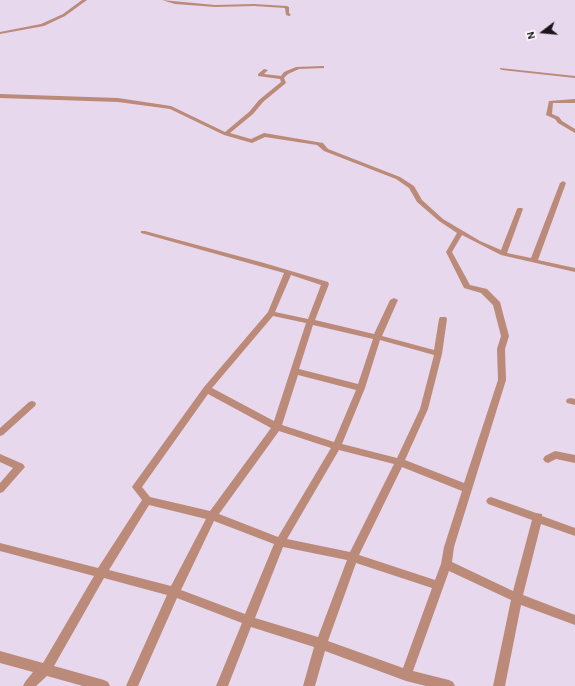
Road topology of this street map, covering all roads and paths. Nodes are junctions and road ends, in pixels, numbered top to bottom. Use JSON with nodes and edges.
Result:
{"nodes":[{"id":1,"x":85,"y":0,"type":"edge"},
{"id":2,"x":164,"y":0,"type":"edge"},
{"id":3,"x":289,"y":15,"type":"dead end"},
{"id":4,"x":0,"y":33,"type":"edge"},
{"id":5,"x":322,"y":66,"type":"dead end"},
{"id":6,"x":502,"y":69,"type":"dead end"},
{"id":7,"x":266,"y":70,"type":"dead end"},
{"id":8,"x":575,"y":77,"type":"edge"},
{"id":9,"x":282,"y":78,"type":"junction"},
{"id":10,"x":0,"y":96,"type":"edge"},
{"id":11,"x":575,"y":101,"type":"edge"},
{"id":12,"x":575,"y":131,"type":"edge"},
{"id":13,"x":226,"y":134,"type":"junction"},
{"id":14,"x":563,"y":183,"type":"dead end"},
{"id":15,"x":520,"y":209,"type":"dead end"},
{"id":16,"x":143,"y":232,"type":"dead end"},
{"id":17,"x":461,"y":232,"type":"junction"},
{"id":18,"x":503,"y":254,"type":"junction"},
{"id":19,"x":534,"y":260,"type":"junction"},
{"id":20,"x":575,"y":270,"type":"edge"},
{"id":21,"x":288,"y":273,"type":"junction"},
{"id":22,"x":394,"y":300,"type":"dead end"},
{"id":23,"x":270,"y":313,"type":"junction"},
{"id":24,"x":443,"y":319,"type":"dead end"},
{"id":25,"x":310,"y":323,"type":"junction"},
{"id":26,"x":377,"y":337,"type":"junction"},
{"id":27,"x":438,"y":354,"type":"junction"},
{"id":28,"x":295,"y":371,"type":"junction"},
{"id":29,"x":361,"y":388,"type":"junction"},
{"id":30,"x":207,"y":389,"type":"junction"},
{"id":31,"x":32,"y":404,"type":"dead end"},
{"id":32,"x":277,"y":427,"type":"junction"},
{"id":33,"x":0,"y":433,"type":"edge"},
{"id":34,"x":337,"y":446,"type":"junction"},
{"id":35,"x":0,"y":458,"type":"edge"},
{"id":36,"x":548,"y":459,"type":"dead end"},
{"id":37,"x":575,"y":459,"type":"edge"},
{"id":38,"x":400,"y":462,"type":"junction"},
{"id":39,"x":0,"y":489,"type":"edge"},
{"id":40,"x":468,"y":489,"type":"junction"},
{"id":41,"x":147,"y":500,"type":"junction"},
{"id":42,"x":491,"y":501,"type":"dead end"},
{"id":43,"x":212,"y":516,"type":"junction"},
{"id":44,"x":538,"y":517,"type":"junction"},
{"id":45,"x":575,"y":532,"type":"edge"},
{"id":46,"x":280,"y":542,"type":"junction"},
{"id":47,"x":0,"y":547,"type":"edge"},
{"id":48,"x":353,"y":557,"type":"junction"},
{"id":49,"x":446,"y":564,"type":"junction"},
{"id":50,"x":101,"y":573,"type":"junction"},
{"id":51,"x":437,"y":585,"type":"junction"},
{"id":52,"x":174,"y":592,"type":"junction"},
{"id":53,"x":517,"y":598,"type":"junction"},
{"id":54,"x":575,"y":620,"type":"edge"},
{"id":55,"x":249,"y":621,"type":"junction"},
{"id":56,"x":320,"y":644,"type":"junction"},
{"id":57,"x":0,"y":657,"type":"edge"},
{"id":58,"x":46,"y":669,"type":"junction"},
{"id":59,"x":406,"y":675,"type":"junction"},
{"id":60,"x":29,"y":686,"type":"edge"},
{"id":61,"x":104,"y":686,"type":"edge"},
{"id":62,"x":132,"y":686,"type":"edge"},
{"id":63,"x":222,"y":686,"type":"edge"},
{"id":64,"x":309,"y":686,"type":"edge"},
{"id":65,"x":449,"y":686,"type":"edge"},
{"id":66,"x":499,"y":686,"type":"edge"}],
"edges":[{"from":1,"to":4,"type":"street"},
{"from":2,"to":3,"type":"street"},
{"from":5,"to":9,"type":"street"},
{"from":6,"to":8,"type":"street"},
{"from":7,"to":9,"type":"street"},
{"from":9,"to":13,"type":"street"},
{"from":10,"to":13,"type":"street"},
{"from":11,"to":12,"type":"street"},
{"from":13,"to":17,"type":"street"},
{"from":14,"to":19,"type":"street"},
{"from":15,"to":18,"type":"street"},
{"from":16,"to":21,"type":"street"},
{"from":17,"to":18,"type":"street"},
{"from":17,"to":40,"type":"street"},
{"from":18,"to":19,"type":"street"},
{"from":19,"to":20,"type":"street"},
{"from":21,"to":23,"type":"street"},
{"from":21,"to":25,"type":"street"},
{"from":22,"to":26,"type":"street"},
{"from":23,"to":25,"type":"street"},
{"from":23,"to":30,"type":"street"},
{"from":24,"to":27,"type":"street"},
{"from":25,"to":26,"type":"street"},
{"from":25,"to":28,"type":"street"},
{"from":26,"to":27,"type":"street"},
{"from":26,"to":29,"type":"street"},
{"from":27,"to":38,"type":"street"},
{"from":28,"to":29,"type":"street"},
{"from":28,"to":32,"type":"street"},
{"from":29,"to":34,"type":"street"},
{"from":30,"to":32,"type":"street"},
{"from":30,"to":41,"type":"street"},
{"from":31,"to":33,"type":"street"},
{"from":32,"to":34,"type":"street"},
{"from":32,"to":43,"type":"street"},
{"from":34,"to":38,"type":"street"},
{"from":34,"to":46,"type":"street"},
{"from":35,"to":39,"type":"street"},
{"from":36,"to":37,"type":"street"},
{"from":38,"to":40,"type":"street"},
{"from":38,"to":48,"type":"street"},
{"from":40,"to":49,"type":"street"},
{"from":41,"to":43,"type":"street"},
{"from":41,"to":50,"type":"street"},
{"from":42,"to":44,"type":"street"},
{"from":43,"to":46,"type":"street"},
{"from":43,"to":52,"type":"street"},
{"from":44,"to":45,"type":"street"},
{"from":44,"to":53,"type":"street"},
{"from":46,"to":48,"type":"street"},
{"from":46,"to":55,"type":"street"},
{"from":47,"to":50,"type":"street"},
{"from":48,"to":51,"type":"street"},
{"from":48,"to":56,"type":"street"},
{"from":49,"to":51,"type":"street"},
{"from":49,"to":53,"type":"street"},
{"from":50,"to":52,"type":"street"},
{"from":50,"to":58,"type":"street"},
{"from":51,"to":59,"type":"street"},
{"from":52,"to":55,"type":"street"},
{"from":52,"to":62,"type":"street"},
{"from":53,"to":54,"type":"street"},
{"from":53,"to":66,"type":"street"},
{"from":55,"to":56,"type":"street"},
{"from":55,"to":63,"type":"street"},
{"from":56,"to":59,"type":"street"},
{"from":56,"to":64,"type":"street"},
{"from":57,"to":58,"type":"street"},
{"from":58,"to":60,"type":"street"},
{"from":58,"to":61,"type":"street"},
{"from":59,"to":65,"type":"street"}]}
